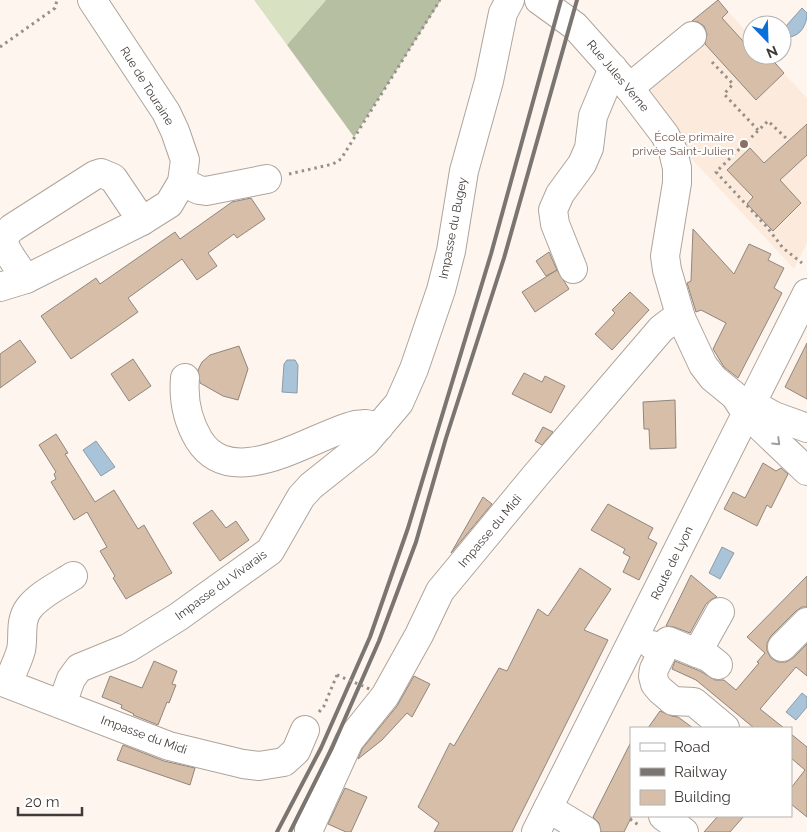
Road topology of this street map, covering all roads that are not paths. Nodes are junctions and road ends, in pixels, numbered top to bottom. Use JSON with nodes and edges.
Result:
{"nodes":[{"id":1,"x":92,"y":0,"type":"edge"},
{"id":2,"x":510,"y":0,"type":"edge"},
{"id":3,"x":539,"y":0,"type":"edge"},
{"id":4,"x":692,"y":36,"type":"dead end"},
{"id":5,"x":621,"y":78,"type":"junction"},
{"id":6,"x":267,"y":179,"type":"road end"},
{"id":7,"x":182,"y":182,"type":"junction"},
{"id":8,"x":142,"y":221,"type":"junction"},
{"id":9,"x":573,"y":268,"type":"dead end"},
{"id":10,"x":26,"y":278,"type":"junction"},
{"id":11,"x":0,"y":287,"type":"edge"},
{"id":12,"x":807,"y":293,"type":"edge"},
{"id":13,"x":681,"y":318,"type":"junction"},
{"id":14,"x":185,"y":378,"type":"dead end"},
{"id":15,"x":749,"y":408,"type":"junction"},
{"id":16,"x":807,"y":428,"type":"edge"},
{"id":17,"x":372,"y":435,"type":"junction"},
{"id":18,"x":807,"y":471,"type":"edge"},
{"id":19,"x":73,"y":576,"type":"dead end"},
{"id":20,"x":720,"y":612,"type":"dead end"},
{"id":21,"x":807,"y":622,"type":"edge"},
{"id":22,"x":635,"y":635,"type":"junction"},
{"id":23,"x":782,"y":647,"type":"dead end"},
{"id":24,"x":663,"y":650,"type":"junction"},
{"id":25,"x":4,"y":682,"type":"edge"},
{"id":26,"x":62,"y":704,"type":"junction"},
{"id":27,"x":724,"y":727,"type":"edge"},
{"id":28,"x":305,"y":730,"type":"dead end"},
{"id":29,"x":548,"y":808,"type":"junction"},
{"id":30,"x":664,"y":817,"type":"edge"},
{"id":31,"x":699,"y":817,"type":"edge"},
{"id":32,"x":586,"y":831,"type":"edge"},
{"id":33,"x":309,"y":832,"type":"edge"},
{"id":34,"x":536,"y":832,"type":"edge"},
{"id":35,"x":686,"y":832,"type":"edge"}],
"edges":[{"from":1,"to":7,"type":"street","name":"Rue de Touraine"},
{"from":2,"to":17,"type":"street","name":"Impasse du Bugey"},
{"from":3,"to":5,"type":"street","name":"Rue Jules Verne"},
{"from":4,"to":5,"type":"street"},
{"from":5,"to":9,"type":"street"},
{"from":5,"to":13,"type":"street","name":"Rue Jules Verne"},
{"from":6,"to":7,"type":"street"},
{"from":7,"to":8,"type":"street","name":"Rue de Touraine"},
{"from":8,"to":10,"type":"street","name":"Rue de Touraine"},
{"from":8,"to":10,"type":"street"},
{"from":10,"to":11,"type":"street","name":"Rue de Touraine"},
{"from":12,"to":15,"type":"street","name":"Route de Lyon"},
{"from":13,"to":15,"type":"street","name":"Rue Jules Verne"},
{"from":13,"to":33,"type":"street","name":"Impasse du Midi"},
{"from":14,"to":17,"type":"street"},
{"from":15,"to":16,"type":"street"},
{"from":15,"to":18,"type":"street","one_way":true},
{"from":15,"to":22,"type":"street","name":"Route de Lyon"},
{"from":17,"to":26,"type":"street","name":"Impasse du Vivarais"},
{"from":19,"to":25,"type":"street"},
{"from":20,"to":24,"type":"street"},
{"from":21,"to":23,"type":"street"},
{"from":22,"to":24,"type":"street"},
{"from":22,"to":29,"type":"street","name":"Route de Lyon"},
{"from":24,"to":27,"type":"street"},
{"from":25,"to":26,"type":"street","name":"Impasse du Midi"},
{"from":26,"to":28,"type":"street","name":"Impasse du Midi"},
{"from":29,"to":32,"type":"street"},
{"from":29,"to":34,"type":"street","name":"Route de Lyon"},
{"from":30,"to":35,"type":"street"},
{"from":31,"to":35,"type":"street"}]}
